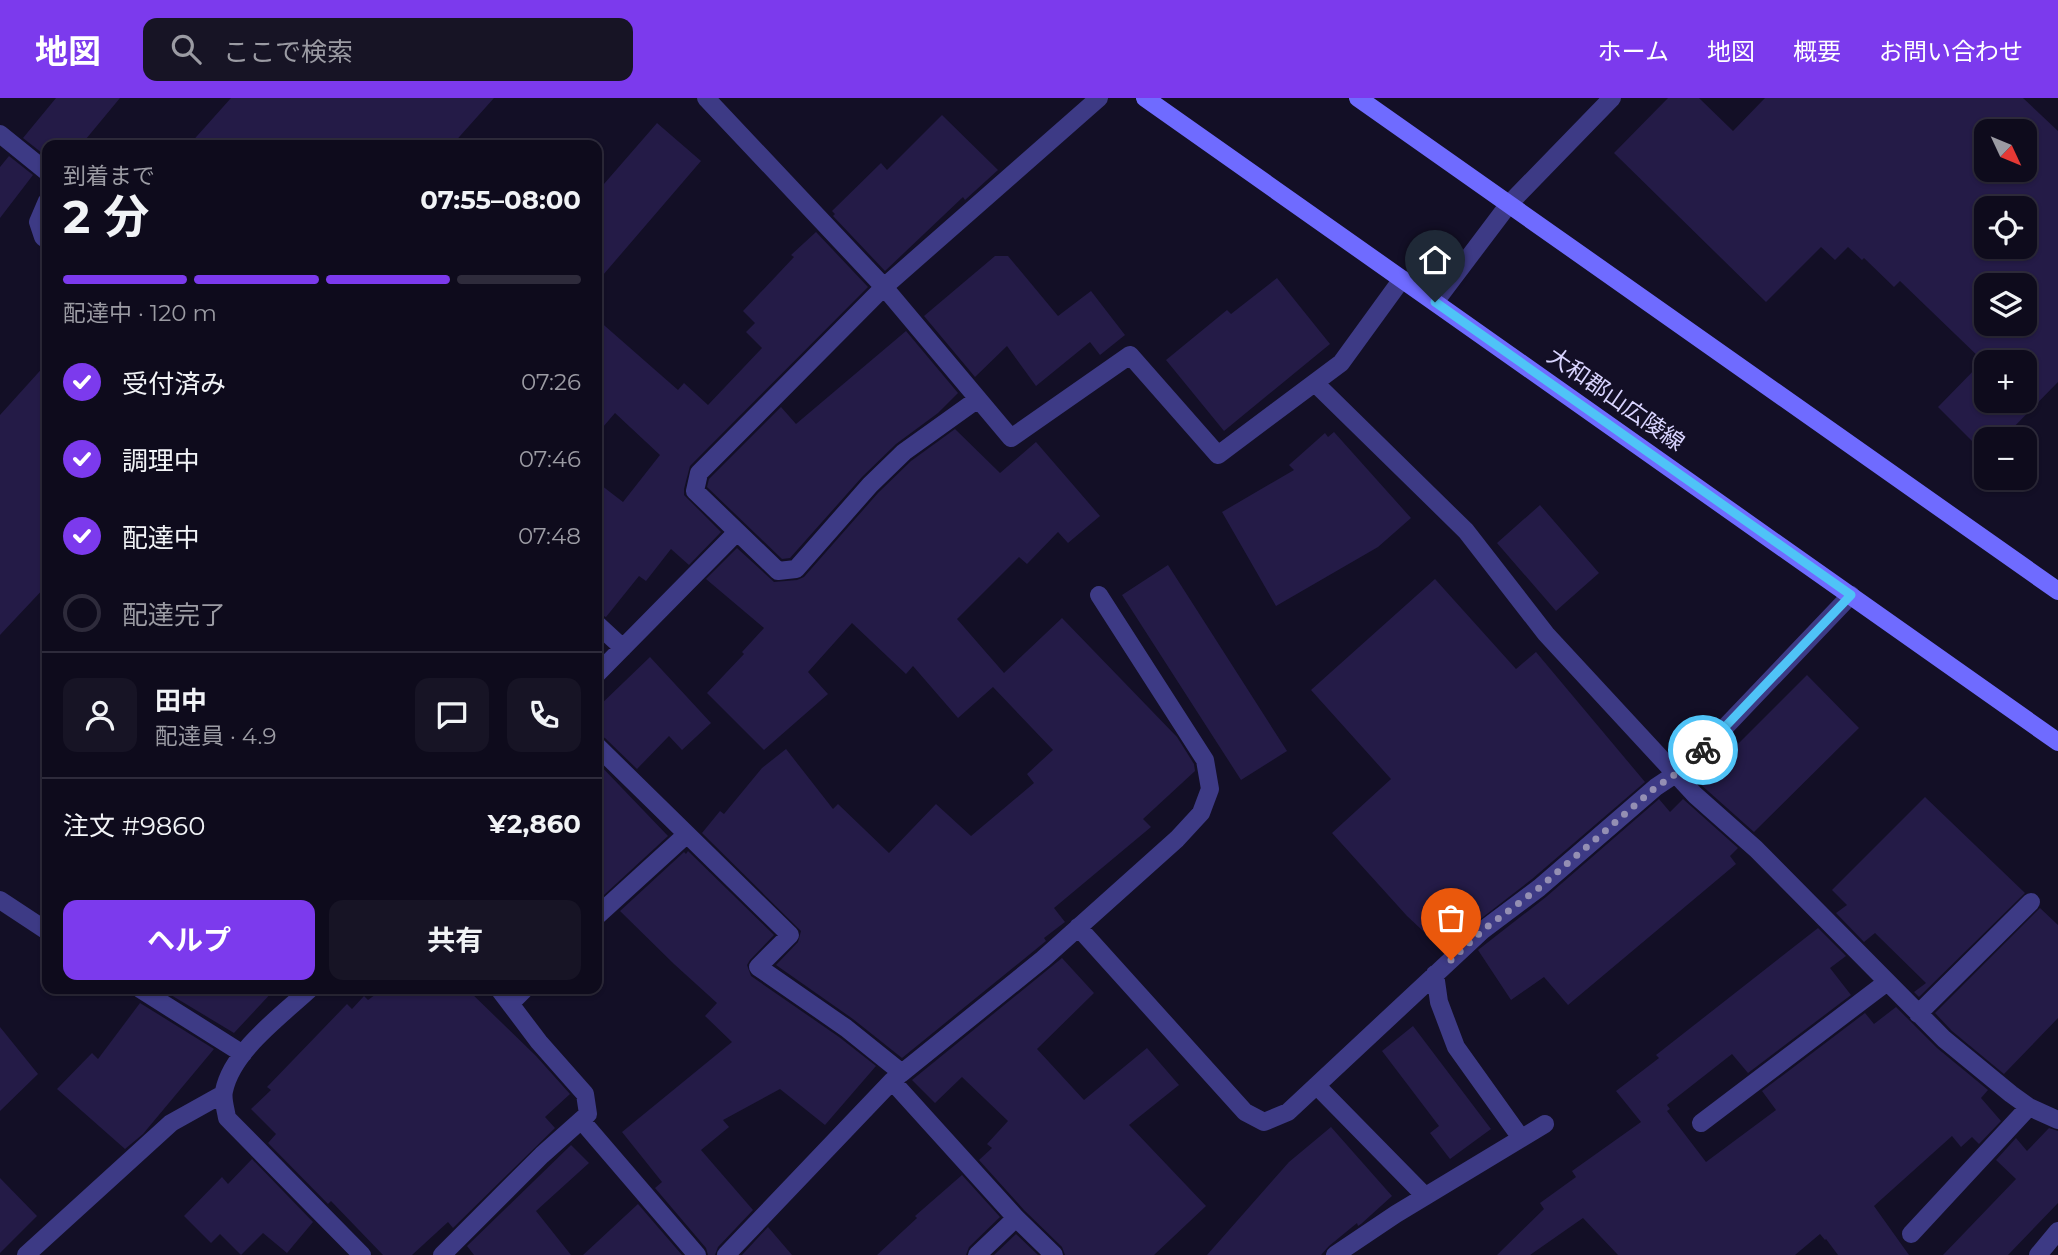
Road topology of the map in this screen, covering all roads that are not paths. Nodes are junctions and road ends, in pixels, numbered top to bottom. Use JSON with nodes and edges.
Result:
{"nodes":[{"id":1,"x":706,"y":98,"type":"edge"},
{"id":2,"x":1099,"y":98,"type":"edge"},
{"id":3,"x":1145,"y":98,"type":"edge"},
{"id":4,"x":1358,"y":98,"type":"edge"},
{"id":5,"x":1612,"y":98,"type":"edge"},
{"id":6,"x":0,"y":134,"type":"edge"},
{"id":7,"x":42,"y":168,"type":"edge"},
{"id":8,"x":1509,"y":204,"type":"junction"},
{"id":9,"x":42,"y":213,"type":"edge"},
{"id":10,"x":42,"y":234,"type":"edge"},
{"id":11,"x":1402,"y":279,"type":"junction"},
{"id":12,"x":884,"y":287,"type":"junction"},
{"id":13,"x":1435,"y":302,"type":"junction"},
{"id":14,"x":1315,"y":383,"type":"junction"},
{"id":15,"x":978,"y":398,"type":"junction"},
{"id":16,"x":737,"y":532,"type":"junction"},
{"id":17,"x":2058,"y":591,"type":"edge"},
{"id":18,"x":1099,"y":595,"type":"dead end"},
{"id":19,"x":1851,"y":595,"type":"junction"},
{"id":20,"x":602,"y":629,"type":"edge"},
{"id":21,"x":623,"y":648,"type":"junction"},
{"id":22,"x":602,"y":669,"type":"edge"},
{"id":23,"x":2058,"y":742,"type":"edge"},
{"id":24,"x":602,"y":751,"type":"edge"},
{"id":25,"x":1675,"y":774,"type":"junction"},
{"id":26,"x":687,"y":834,"type":"junction"},
{"id":27,"x":0,"y":900,"type":"edge"},
{"id":28,"x":2031,"y":902,"type":"dead end"},
{"id":29,"x":602,"y":911,"type":"edge"},
{"id":30,"x":1078,"y":927,"type":"junction"},
{"id":31,"x":42,"y":928,"type":"edge"},
{"id":32,"x":1435,"y":974,"type":"junction"},
{"id":33,"x":1887,"y":982,"type":"junction"},
{"id":34,"x":148,"y":994,"type":"edge"},
{"id":35,"x":305,"y":994,"type":"edge"},
{"id":36,"x":503,"y":994,"type":"edge"},
{"id":37,"x":520,"y":994,"type":"edge"},
{"id":38,"x":510,"y":1004,"type":"junction"},
{"id":39,"x":1918,"y":1014,"type":"junction"},
{"id":40,"x":243,"y":1054,"type":"junction"},
{"id":41,"x":897,"y":1077,"type":"junction"},
{"id":42,"x":1317,"y":1086,"type":"junction"},
{"id":43,"x":223,"y":1094,"type":"junction"},
{"id":44,"x":2029,"y":1107,"type":"junction"},
{"id":45,"x":581,"y":1120,"type":"junction"},
{"id":46,"x":2058,"y":1120,"type":"edge"},
{"id":47,"x":1701,"y":1123,"type":"dead end"},
{"id":48,"x":1545,"y":1124,"type":"dead end"},
{"id":49,"x":1521,"y":1138,"type":"junction"},
{"id":50,"x":1425,"y":1196,"type":"junction"},
{"id":51,"x":1016,"y":1218,"type":"junction"},
{"id":52,"x":2058,"y":1231,"type":"edge"},
{"id":53,"x":1911,"y":1234,"type":"dead end"},
{"id":54,"x":26,"y":1255,"type":"edge"},
{"id":55,"x":362,"y":1255,"type":"edge"},
{"id":56,"x":442,"y":1255,"type":"edge"},
{"id":57,"x":697,"y":1255,"type":"edge"},
{"id":58,"x":726,"y":1255,"type":"edge"},
{"id":59,"x":977,"y":1255,"type":"edge"},
{"id":60,"x":1054,"y":1255,"type":"edge"},
{"id":61,"x":1335,"y":1255,"type":"edge"},
{"id":62,"x":2038,"y":1255,"type":"edge"}],
"edges":[{"from":1,"to":12,"type":"street"},
{"from":2,"to":12,"type":"street"},
{"from":3,"to":11,"type":"main road","name":"大和郡山広陵線"},
{"from":4,"to":8,"type":"main road"},
{"from":5,"to":8,"type":"street"},
{"from":6,"to":7,"type":"street"},
{"from":8,"to":13,"type":"street"},
{"from":8,"to":17,"type":"main road"},
{"from":9,"to":10,"type":"street"},
{"from":11,"to":13,"type":"main road","name":"大和郡山広陵線"},
{"from":11,"to":14,"type":"street"},
{"from":12,"to":15,"type":"street"},
{"from":12,"to":16,"type":"street"},
{"from":13,"to":19,"type":"main road","name":"大和郡山広陵線"},
{"from":14,"to":15,"type":"street"},
{"from":14,"to":25,"type":"street"},
{"from":15,"to":16,"type":"street"},
{"from":16,"to":21,"type":"street"},
{"from":18,"to":30,"type":"street"},
{"from":19,"to":23,"type":"main road","name":"大和郡山広陵線"},
{"from":19,"to":25,"type":"street"},
{"from":20,"to":21,"type":"street"},
{"from":21,"to":22,"type":"street"},
{"from":24,"to":26,"type":"street"},
{"from":25,"to":32,"type":"street"},
{"from":25,"to":33,"type":"street"},
{"from":26,"to":29,"type":"street"},
{"from":26,"to":41,"type":"street"},
{"from":27,"to":31,"type":"street"},
{"from":28,"to":39,"type":"street"},
{"from":30,"to":41,"type":"street"},
{"from":30,"to":42,"type":"street"},
{"from":32,"to":42,"type":"street"},
{"from":32,"to":49,"type":"street"},
{"from":33,"to":39,"type":"street"},
{"from":33,"to":47,"type":"street"},
{"from":34,"to":40,"type":"street"},
{"from":35,"to":40,"type":"street"},
{"from":36,"to":38,"type":"street"},
{"from":37,"to":38,"type":"street"},
{"from":38,"to":45,"type":"street"},
{"from":39,"to":44,"type":"street"},
{"from":40,"to":43,"type":"street"},
{"from":41,"to":51,"type":"street"},
{"from":41,"to":58,"type":"street"},
{"from":42,"to":50,"type":"street"},
{"from":43,"to":54,"type":"street"},
{"from":43,"to":55,"type":"street"},
{"from":44,"to":46,"type":"street"},
{"from":44,"to":53,"type":"street"},
{"from":45,"to":56,"type":"street"},
{"from":45,"to":57,"type":"street"},
{"from":48,"to":49,"type":"street"},
{"from":49,"to":50,"type":"street"},
{"from":50,"to":61,"type":"street"},
{"from":51,"to":59,"type":"street"},
{"from":51,"to":60,"type":"street"},
{"from":52,"to":62,"type":"street"}]}
